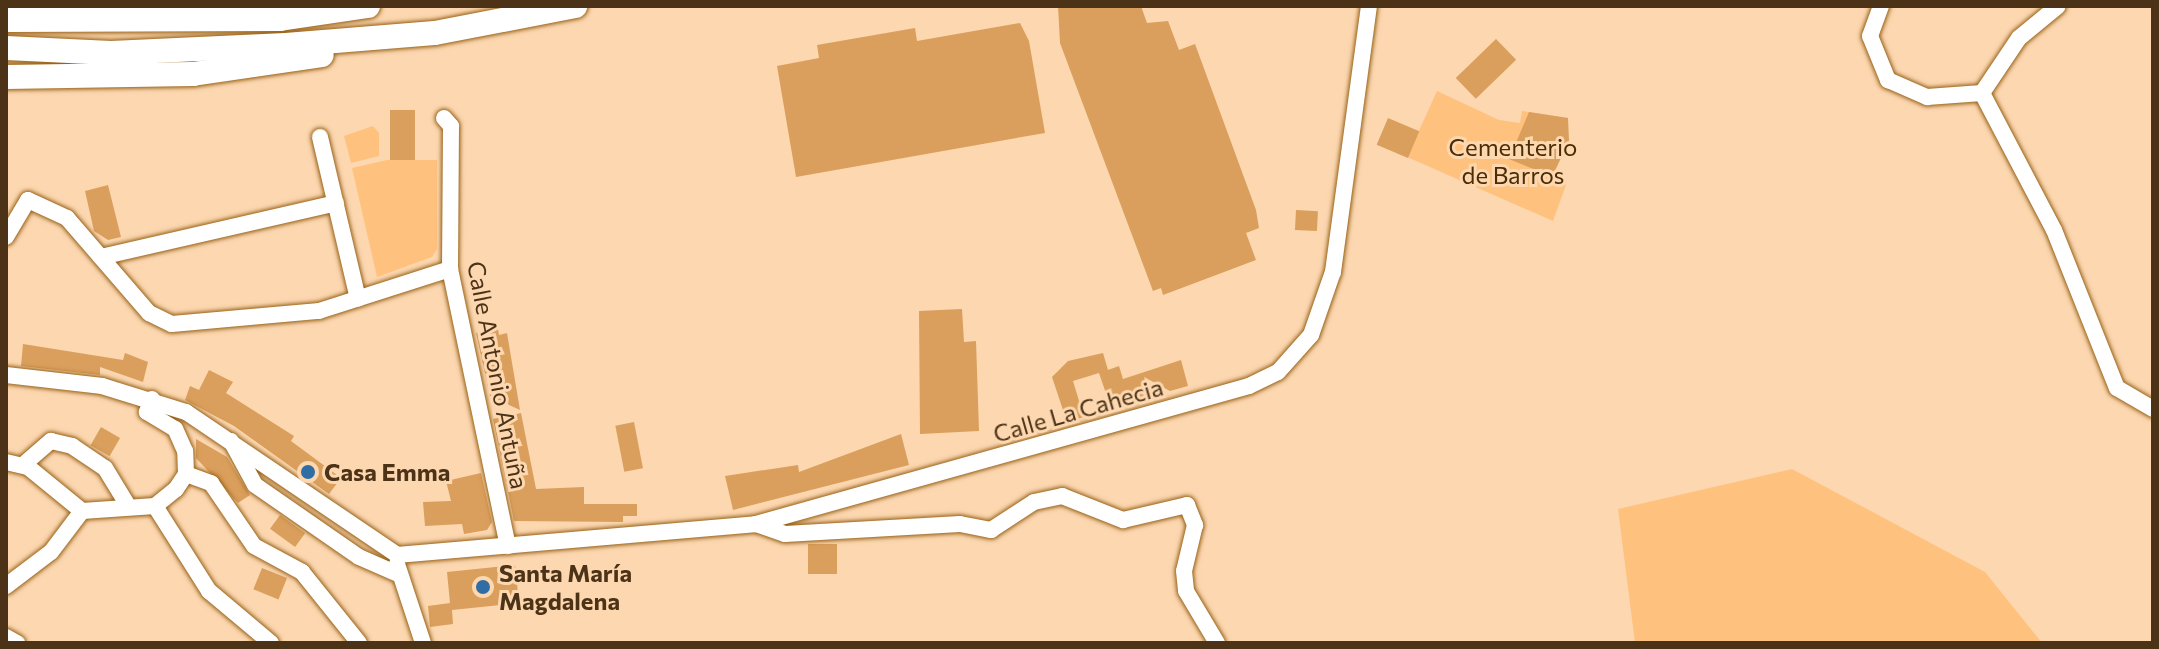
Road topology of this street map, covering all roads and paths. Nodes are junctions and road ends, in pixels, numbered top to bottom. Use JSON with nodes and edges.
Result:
{"nodes":[{"id":1,"x":368,"y":6,"type":"edge"},
{"id":2,"x":575,"y":6,"type":"edge"},
{"id":3,"x":1369,"y":6,"type":"edge"},
{"id":4,"x":1881,"y":6,"type":"edge"},
{"id":5,"x":2058,"y":6,"type":"edge"},
{"id":6,"x":6,"y":20,"type":"edge"},
{"id":7,"x":435,"y":33,"type":"junction"},
{"id":8,"x":6,"y":48,"type":"edge"},
{"id":9,"x":6,"y":77,"type":"edge"},
{"id":10,"x":1982,"y":93,"type":"junction"},
{"id":11,"x":444,"y":118,"type":"dead end"},
{"id":12,"x":320,"y":137,"type":"dead end"},
{"id":13,"x":336,"y":203,"type":"junction"},
{"id":14,"x":6,"y":237,"type":"edge"},
{"id":15,"x":101,"y":257,"type":"junction"},
{"id":16,"x":450,"y":269,"type":"junction"},
{"id":17,"x":358,"y":299,"type":"junction"},
{"id":18,"x":6,"y":375,"type":"edge"},
{"id":19,"x":152,"y":399,"type":"junction"},
{"id":20,"x":2153,"y":409,"type":"edge"},
{"id":21,"x":229,"y":436,"type":"junction"},
{"id":22,"x":14,"y":464,"type":"edge"},
{"id":23,"x":186,"y":474,"type":"junction"},
{"id":24,"x":127,"y":504,"type":"junction"},
{"id":25,"x":155,"y":506,"type":"junction"},
{"id":26,"x":82,"y":511,"type":"junction"},
{"id":27,"x":756,"y":524,"type":"junction"},
{"id":28,"x":508,"y":546,"type":"junction"},
{"id":29,"x":397,"y":555,"type":"junction"},
{"id":30,"x":398,"y":574,"type":"junction"},
{"id":31,"x":6,"y":586,"type":"edge"},
{"id":32,"x":6,"y":637,"type":"edge"},
{"id":33,"x":17,"y":643,"type":"edge"},
{"id":34,"x":271,"y":643,"type":"edge"},
{"id":35,"x":359,"y":643,"type":"edge"},
{"id":36,"x":423,"y":643,"type":"edge"},
{"id":37,"x":1217,"y":643,"type":"edge"}],
"edges":[{"from":1,"to":6,"type":"highway"},
{"from":2,"to":7,"type":"highway"},
{"from":3,"to":27,"type":"street","name":"Calle La Cahecia"},
{"from":4,"to":10,"type":"street"},
{"from":5,"to":10,"type":"street"},
{"from":7,"to":8,"type":"highway"},
{"from":7,"to":9,"type":"highway"},
{"from":10,"to":20,"type":"street"},
{"from":11,"to":16,"type":"street","name":"Calle Antonio Antuña"},
{"from":12,"to":13,"type":"street"},
{"from":13,"to":15,"type":"street"},
{"from":13,"to":17,"type":"street"},
{"from":14,"to":15,"type":"street"},
{"from":15,"to":17,"type":"street"},
{"from":16,"to":17,"type":"street"},
{"from":16,"to":28,"type":"street","name":"Calle Antonio Antuña"},
{"from":18,"to":19,"type":"street"},
{"from":19,"to":21,"type":"street"},
{"from":19,"to":23,"type":"street"},
{"from":21,"to":29,"type":"street"},
{"from":21,"to":30,"type":"street"},
{"from":22,"to":24,"type":"street"},
{"from":22,"to":26,"type":"street"},
{"from":23,"to":25,"type":"street"},
{"from":23,"to":35,"type":"street"},
{"from":24,"to":25,"type":"street"},
{"from":24,"to":26,"type":"street"},
{"from":25,"to":34,"type":"street"},
{"from":26,"to":31,"type":"street"},
{"from":27,"to":28,"type":"street","name":"Calle La Cahecia"},
{"from":27,"to":37,"type":"street"},
{"from":28,"to":29,"type":"street","name":"Calle La Cahecia"},
{"from":29,"to":30,"type":"street"},
{"from":30,"to":36,"type":"street"},
{"from":32,"to":33,"type":"street"}]}
